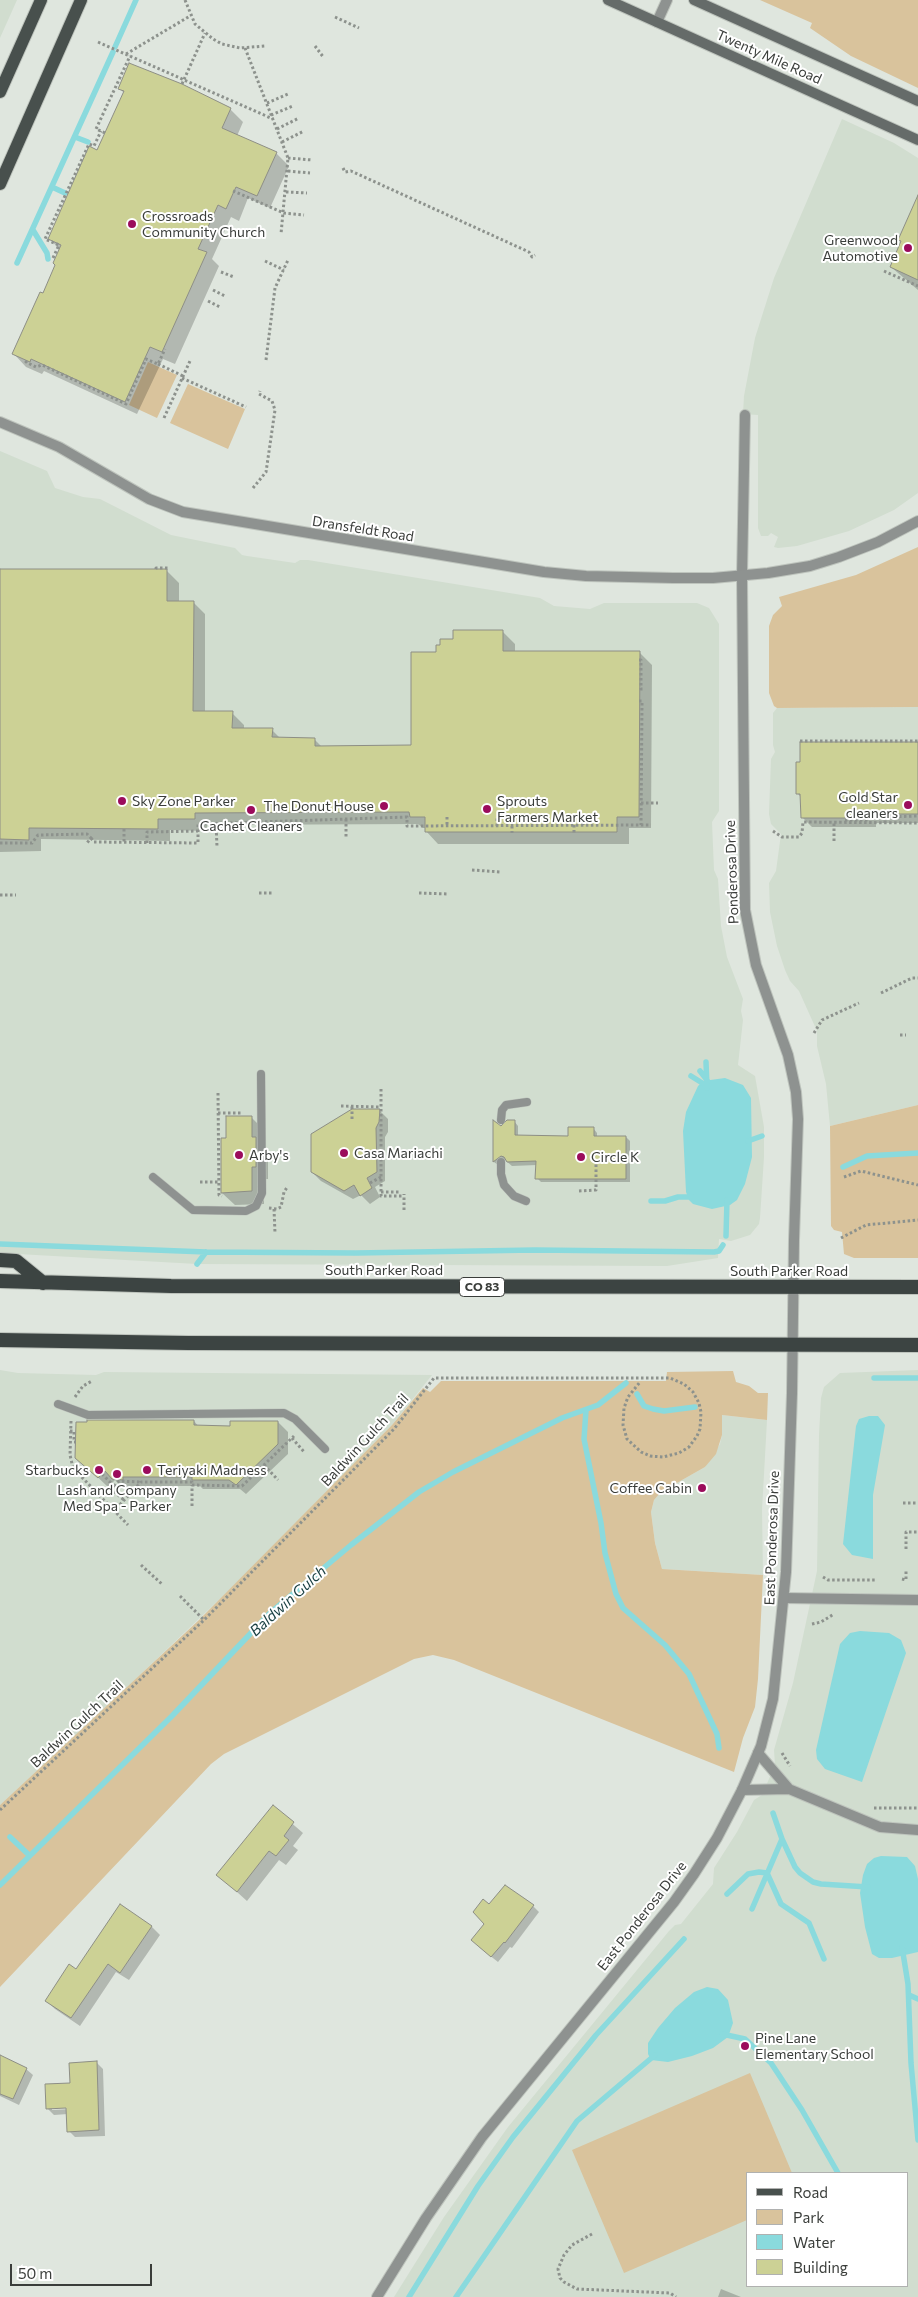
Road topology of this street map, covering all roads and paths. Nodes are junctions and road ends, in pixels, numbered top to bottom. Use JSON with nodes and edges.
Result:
{"nodes":[{"id":1,"x":41,"y":0,"type":"edge"},
{"id":2,"x":81,"y":0,"type":"edge"},
{"id":3,"x":185,"y":0,"type":"edge"},
{"id":4,"x":608,"y":0,"type":"edge"},
{"id":5,"x":667,"y":0,"type":"edge"},
{"id":6,"x":694,"y":0,"type":"edge"},
{"id":7,"x":190,"y":16,"type":"junction"},
{"id":8,"x":335,"y":17,"type":"dead end"},
{"id":9,"x":657,"y":22,"type":"junction"},
{"id":10,"x":359,"y":28,"type":"dead end"},
{"id":11,"x":205,"y":33,"type":"junction"},
{"id":12,"x":98,"y":42,"type":"dead end"},
{"id":13,"x":265,"y":46,"type":"dead end"},
{"id":14,"x":315,"y":46,"type":"dead end"},
{"id":15,"x":245,"y":48,"type":"junction"},
{"id":16,"x":128,"y":55,"type":"junction"},
{"id":17,"x":324,"y":58,"type":"dead end"},
{"id":18,"x":184,"y":80,"type":"junction"},
{"id":19,"x":182,"y":84,"type":"dead end"},
{"id":20,"x":0,"y":92,"type":"edge"},
{"id":21,"x":288,"y":94,"type":"dead end"},
{"id":22,"x":918,"y":101,"type":"edge"},
{"id":23,"x":267,"y":103,"type":"junction"},
{"id":24,"x":294,"y":106,"type":"dead end"},
{"id":25,"x":272,"y":117,"type":"junction"},
{"id":26,"x":299,"y":118,"type":"dead end"},
{"id":27,"x":277,"y":129,"type":"junction"},
{"id":28,"x":304,"y":131,"type":"dead end"},
{"id":29,"x":918,"y":140,"type":"edge"},
{"id":30,"x":282,"y":142,"type":"junction"},
{"id":31,"x":288,"y":158,"type":"junction"},
{"id":32,"x":312,"y":160,"type":"dead end"},
{"id":33,"x":343,"y":168,"type":"dead end"},
{"id":34,"x":288,"y":171,"type":"junction"},
{"id":35,"x":310,"y":173,"type":"dead end"},
{"id":36,"x":0,"y":184,"type":"edge"},
{"id":37,"x":233,"y":191,"type":"dead end"},
{"id":38,"x":286,"y":192,"type":"junction"},
{"id":39,"x":307,"y":194,"type":"dead end"},
{"id":40,"x":284,"y":213,"type":"junction"},
{"id":41,"x":304,"y":215,"type":"dead end"},
{"id":42,"x":282,"y":234,"type":"dead end"},
{"id":43,"x":535,"y":255,"type":"dead end"},
{"id":44,"x":53,"y":258,"type":"dead end"},
{"id":45,"x":288,"y":260,"type":"dead end"},
{"id":46,"x":265,"y":261,"type":"dead end"},
{"id":47,"x":284,"y":270,"type":"junction"},
{"id":48,"x":884,"y":271,"type":"dead end"},
{"id":49,"x":221,"y":272,"type":"dead end"},
{"id":50,"x":234,"y":277,"type":"dead end"},
{"id":51,"x":918,"y":286,"type":"edge"},
{"id":52,"x":213,"y":290,"type":"dead end"},
{"id":53,"x":225,"y":296,"type":"dead end"},
{"id":54,"x":208,"y":302,"type":"dead end"},
{"id":55,"x":220,"y":307,"type":"dead end"},
{"id":56,"x":165,"y":349,"type":"dead end"},
{"id":57,"x":27,"y":360,"type":"dead end"},
{"id":58,"x":266,"y":360,"type":"dead end"},
{"id":59,"x":190,"y":361,"type":"dead end"},
{"id":60,"x":158,"y":364,"type":"junction"},
{"id":61,"x":183,"y":377,"type":"junction"},
{"id":62,"x":260,"y":391,"type":"dead end"},
{"id":63,"x":246,"y":407,"type":"dead end"},
{"id":64,"x":745,"y":415,"type":"dead end"},
{"id":65,"x":164,"y":418,"type":"dead end"},
{"id":66,"x":0,"y":422,"type":"edge"},
{"id":67,"x":253,"y":488,"type":"dead end"},
{"id":68,"x":918,"y":522,"type":"edge"},
{"id":69,"x":168,"y":568,"type":"dead end"},
{"id":70,"x":156,"y":569,"type":"dead end"},
{"id":71,"x":742,"y":576,"type":"junction"},
{"id":72,"x":639,"y":660,"type":"dead end"},
{"id":73,"x":643,"y":688,"type":"dead end"},
{"id":74,"x":639,"y":700,"type":"dead end"},
{"id":75,"x":800,"y":741,"type":"dead end"},
{"id":76,"x":918,"y":741,"type":"edge"},
{"id":77,"x":641,"y":803,"type":"junction"},
{"id":78,"x":658,"y":803,"type":"dead end"},
{"id":79,"x":894,"y":816,"type":"junction"},
{"id":80,"x":910,"y":816,"type":"junction"},
{"id":81,"x":918,"y":816,"type":"edge"},
{"id":82,"x":447,"y":817,"type":"dead end"},
{"id":83,"x":497,"y":817,"type":"dead end"},
{"id":84,"x":583,"y":817,"type":"dead end"},
{"id":85,"x":885,"y":817,"type":"junction"},
{"id":86,"x":346,"y":819,"type":"junction"},
{"id":87,"x":869,"y":821,"type":"junction"},
{"id":88,"x":216,"y":823,"type":"junction"},
{"id":89,"x":834,"y":823,"type":"junction"},
{"id":90,"x":885,"y":823,"type":"junction"},
{"id":91,"x":894,"y":823,"type":"junction"},
{"id":92,"x":910,"y":823,"type":"junction"},
{"id":93,"x":918,"y":823,"type":"edge"},
{"id":94,"x":574,"y":825,"type":"junction"},
{"id":95,"x":583,"y":825,"type":"junction"},
{"id":96,"x":641,"y":825,"type":"junction"},
{"id":97,"x":651,"y":825,"type":"dead end"},
{"id":98,"x":447,"y":826,"type":"junction"},
{"id":99,"x":460,"y":826,"type":"junction"},
{"id":100,"x":497,"y":826,"type":"junction"},
{"id":101,"x":512,"y":826,"type":"junction"},
{"id":102,"x":124,"y":829,"type":"dead end"},
{"id":103,"x":773,"y":830,"type":"dead end"},
{"id":104,"x":198,"y":831,"type":"junction"},
{"id":105,"x":460,"y":833,"type":"dead end"},
{"id":106,"x":512,"y":833,"type":"dead end"},
{"id":107,"x":574,"y":833,"type":"dead end"},
{"id":108,"x":91,"y":838,"type":"junction"},
{"id":109,"x":346,"y":840,"type":"dead end"},
{"id":110,"x":834,"y":841,"type":"dead end"},
{"id":111,"x":87,"y":842,"type":"dead end"},
{"id":112,"x":112,"y":842,"type":"junction"},
{"id":113,"x":0,"y":843,"type":"edge"},
{"id":114,"x":124,"y":843,"type":"junction"},
{"id":115,"x":147,"y":843,"type":"junction"},
{"id":116,"x":217,"y":847,"type":"dead end"},
{"id":117,"x":112,"y":848,"type":"dead end"},
{"id":118,"x":472,"y":870,"type":"dead end"},
{"id":119,"x":502,"y":872,"type":"dead end"},
{"id":120,"x":259,"y":893,"type":"dead end"},
{"id":121,"x":274,"y":893,"type":"dead end"},
{"id":122,"x":419,"y":893,"type":"dead end"},
{"id":123,"x":0,"y":894,"type":"edge"},
{"id":124,"x":449,"y":894,"type":"dead end"},
{"id":125,"x":16,"y":895,"type":"dead end"},
{"id":126,"x":918,"y":978,"type":"edge"},
{"id":127,"x":881,"y":993,"type":"dead end"},
{"id":128,"x":859,"y":1002,"type":"dead end"},
{"id":129,"x":814,"y":1033,"type":"dead end"},
{"id":130,"x":900,"y":1035,"type":"dead end"},
{"id":131,"x":906,"y":1035,"type":"dead end"},
{"id":132,"x":261,"y":1074,"type":"dead end"},
{"id":133,"x":381,"y":1089,"type":"dead end"},
{"id":134,"x":218,"y":1093,"type":"dead end"},
{"id":135,"x":527,"y":1102,"type":"dead end"},
{"id":136,"x":341,"y":1106,"type":"dead end"},
{"id":137,"x":352,"y":1106,"type":"junction"},
{"id":138,"x":381,"y":1107,"type":"junction"},
{"id":139,"x":218,"y":1114,"type":"junction"},
{"id":140,"x":242,"y":1114,"type":"dead end"},
{"id":141,"x":352,"y":1119,"type":"dead end"},
{"id":142,"x":501,"y":1120,"type":"dead end"},
{"id":143,"x":596,"y":1160,"type":"dead end"},
{"id":144,"x":501,"y":1162,"type":"dead end"},
{"id":145,"x":223,"y":1165,"type":"dead end"},
{"id":146,"x":219,"y":1167,"type":"junction"},
{"id":147,"x":153,"y":1177,"type":"dead end"},
{"id":148,"x":381,"y":1177,"type":"junction"},
{"id":149,"x":844,"y":1177,"type":"dead end"},
{"id":150,"x":200,"y":1182,"type":"dead end"},
{"id":151,"x":219,"y":1182,"type":"junction"},
{"id":152,"x":370,"y":1183,"type":"dead end"},
{"id":153,"x":918,"y":1185,"type":"edge"},
{"id":154,"x":288,"y":1186,"type":"dead end"},
{"id":155,"x":579,"y":1191,"type":"dead end"},
{"id":156,"x":229,"y":1196,"type":"dead end"},
{"id":157,"x":526,"y":1202,"type":"dead end"},
{"id":158,"x":264,"y":1205,"type":"dead end"},
{"id":159,"x":274,"y":1209,"type":"junction"},
{"id":160,"x":404,"y":1210,"type":"dead end"},
{"id":161,"x":918,"y":1220,"type":"edge"},
{"id":162,"x":275,"y":1233,"type":"dead end"},
{"id":163,"x":842,"y":1238,"type":"dead end"},
{"id":164,"x":0,"y":1260,"type":"edge"},
{"id":165,"x":0,"y":1281,"type":"edge"},
{"id":166,"x":43,"y":1282,"type":"junction"},
{"id":167,"x":918,"y":1287,"type":"edge"},
{"id":168,"x":794,"y":1288,"type":"junction"},
{"id":169,"x":0,"y":1340,"type":"edge"},
{"id":170,"x":793,"y":1345,"type":"junction"},
{"id":171,"x":918,"y":1345,"type":"edge"},
{"id":172,"x":92,"y":1381,"type":"dead end"},
{"id":173,"x":640,"y":1382,"type":"dead end"},
{"id":174,"x":74,"y":1402,"type":"dead end"},
{"id":175,"x":58,"y":1404,"type":"dead end"},
{"id":176,"x":70,"y":1416,"type":"dead end"},
{"id":177,"x":70,"y":1431,"type":"junction"},
{"id":178,"x":296,"y":1434,"type":"dead end"},
{"id":179,"x":292,"y":1438,"type":"junction"},
{"id":180,"x":76,"y":1442,"type":"dead end"},
{"id":181,"x":325,"y":1448,"type":"dead end"},
{"id":182,"x":305,"y":1453,"type":"dead end"},
{"id":183,"x":264,"y":1465,"type":"junction"},
{"id":184,"x":102,"y":1474,"type":"dead end"},
{"id":185,"x":278,"y":1480,"type":"dead end"},
{"id":186,"x":141,"y":1482,"type":"junction"},
{"id":187,"x":192,"y":1485,"type":"junction"},
{"id":188,"x":114,"y":1486,"type":"junction"},
{"id":189,"x":124,"y":1500,"type":"junction"},
{"id":190,"x":903,"y":1503,"type":"dead end"},
{"id":191,"x":918,"y":1503,"type":"edge"},
{"id":192,"x":192,"y":1506,"type":"dead end"},
{"id":193,"x":113,"y":1512,"type":"junction"},
{"id":194,"x":128,"y":1525,"type":"dead end"},
{"id":195,"x":918,"y":1532,"type":"edge"},
{"id":196,"x":906,"y":1549,"type":"dead end"},
{"id":197,"x":142,"y":1565,"type":"dead end"},
{"id":198,"x":906,"y":1571,"type":"dead end"},
{"id":199,"x":823,"y":1577,"type":"dead end"},
{"id":200,"x":902,"y":1579,"type":"dead end"},
{"id":201,"x":877,"y":1580,"type":"dead end"},
{"id":202,"x":163,"y":1585,"type":"dead end"},
{"id":203,"x":180,"y":1596,"type":"dead end"},
{"id":204,"x":784,"y":1598,"type":"junction"},
{"id":205,"x":918,"y":1600,"type":"edge"},
{"id":206,"x":204,"y":1620,"type":"junction"},
{"id":207,"x":758,"y":1753,"type":"junction"},
{"id":208,"x":782,"y":1753,"type":"dead end"},
{"id":209,"x":792,"y":1769,"type":"dead end"},
{"id":210,"x":789,"y":1789,"type":"junction"},
{"id":211,"x":742,"y":1790,"type":"junction"},
{"id":212,"x":872,"y":1808,"type":"dead end"},
{"id":213,"x":918,"y":1808,"type":"edge"},
{"id":214,"x":0,"y":1810,"type":"edge"},
{"id":215,"x":918,"y":1830,"type":"edge"},
{"id":216,"x":592,"y":2234,"type":"dead end"},
{"id":217,"x":377,"y":2297,"type":"edge"},
{"id":218,"x":676,"y":2297,"type":"edge"}],
"edges":[{"from":1,"to":20,"type":"main road"},
{"from":2,"to":36,"type":"main road"},
{"from":3,"to":7,"type":"path"},
{"from":4,"to":9,"type":"main road","name":"Twenty Mile Road"},
{"from":5,"to":9,"type":"street"},
{"from":6,"to":22,"type":"main road","name":"Twenty Mile Road"},
{"from":7,"to":11,"type":"path"},
{"from":7,"to":16,"type":"path"},
{"from":8,"to":10,"type":"path"},
{"from":9,"to":29,"type":"main road","name":"Twenty Mile Road"},
{"from":11,"to":15,"type":"path"},
{"from":11,"to":18,"type":"path"},
{"from":12,"to":16,"type":"path"},
{"from":13,"to":15,"type":"path"},
{"from":14,"to":17,"type":"path"},
{"from":15,"to":23,"type":"path"},
{"from":16,"to":18,"type":"path"},
{"from":16,"to":44,"type":"path"},
{"from":18,"to":19,"type":"path"},
{"from":18,"to":25,"type":"path"},
{"from":21,"to":23,"type":"path"},
{"from":23,"to":25,"type":"path"},
{"from":24,"to":25,"type":"path"},
{"from":25,"to":27,"type":"path"},
{"from":26,"to":27,"type":"path"},
{"from":27,"to":30,"type":"path"},
{"from":28,"to":30,"type":"path"},
{"from":30,"to":31,"type":"path"},
{"from":31,"to":32,"type":"path"},
{"from":31,"to":34,"type":"path"},
{"from":33,"to":43,"type":"path"},
{"from":34,"to":35,"type":"path"},
{"from":34,"to":38,"type":"path"},
{"from":37,"to":40,"type":"path"},
{"from":38,"to":39,"type":"path"},
{"from":38,"to":40,"type":"path"},
{"from":40,"to":41,"type":"path"},
{"from":40,"to":42,"type":"path"},
{"from":45,"to":47,"type":"path"},
{"from":46,"to":47,"type":"path"},
{"from":47,"to":58,"type":"path"},
{"from":48,"to":51,"type":"path"},
{"from":49,"to":50,"type":"path"},
{"from":52,"to":53,"type":"path"},
{"from":54,"to":55,"type":"path"},
{"from":56,"to":60,"type":"path"},
{"from":57,"to":60,"type":"path"},
{"from":59,"to":61,"type":"path"},
{"from":60,"to":61,"type":"path"},
{"from":61,"to":63,"type":"path"},
{"from":61,"to":65,"type":"path"},
{"from":62,"to":67,"type":"path"},
{"from":64,"to":71,"type":"street","name":"Ponderosa Drive"},
{"from":66,"to":71,"type":"street","name":"Dransfeldt Road"},
{"from":68,"to":71,"type":"street"},
{"from":69,"to":70,"type":"path"},
{"from":71,"to":168,"type":"street","name":"Ponderosa Drive"},
{"from":72,"to":73,"type":"path"},
{"from":74,"to":77,"type":"path"},
{"from":75,"to":76,"type":"path"},
{"from":77,"to":78,"type":"path"},
{"from":77,"to":96,"type":"path"},
{"from":79,"to":80,"type":"path"},
{"from":79,"to":85,"type":"path"},
{"from":79,"to":91,"type":"path"},
{"from":80,"to":81,"type":"path"},
{"from":80,"to":92,"type":"path"},
{"from":82,"to":98,"type":"path"},
{"from":83,"to":100,"type":"path"},
{"from":84,"to":95,"type":"path"},
{"from":85,"to":87,"type":"path"},
{"from":85,"to":90,"type":"path"},
{"from":86,"to":88,"type":"path"},
{"from":86,"to":98,"type":"path"},
{"from":86,"to":109,"type":"path"},
{"from":87,"to":89,"type":"path"},
{"from":87,"to":90,"type":"path"},
{"from":88,"to":104,"type":"path"},
{"from":88,"to":116,"type":"path"},
{"from":89,"to":103,"type":"path"},
{"from":89,"to":110,"type":"path"},
{"from":90,"to":91,"type":"path"},
{"from":91,"to":92,"type":"path"},
{"from":92,"to":93,"type":"path"},
{"from":94,"to":95,"type":"path"},
{"from":94,"to":101,"type":"path"},
{"from":94,"to":107,"type":"path"},
{"from":95,"to":96,"type":"path"},
{"from":96,"to":97,"type":"path"},
{"from":98,"to":99,"type":"path"},
{"from":99,"to":100,"type":"path"},
{"from":99,"to":105,"type":"path"},
{"from":100,"to":101,"type":"path"},
{"from":101,"to":106,"type":"path"},
{"from":102,"to":114,"type":"path"},
{"from":104,"to":115,"type":"path"},
{"from":104,"to":115,"type":"path"},
{"from":108,"to":111,"type":"path"},
{"from":108,"to":112,"type":"path"},
{"from":108,"to":113,"type":"path"},
{"from":112,"to":114,"type":"path"},
{"from":112,"to":117,"type":"path"},
{"from":114,"to":115,"type":"path"},
{"from":118,"to":119,"type":"path"},
{"from":120,"to":121,"type":"path"},
{"from":122,"to":124,"type":"path"},
{"from":123,"to":125,"type":"path"},
{"from":126,"to":127,"type":"path"},
{"from":128,"to":129,"type":"path"},
{"from":130,"to":131,"type":"path"},
{"from":132,"to":147,"type":"lane"},
{"from":133,"to":138,"type":"path"},
{"from":134,"to":139,"type":"path"},
{"from":135,"to":142,"type":"lane"},
{"from":136,"to":137,"type":"path"},
{"from":137,"to":138,"type":"path"},
{"from":137,"to":141,"type":"path"},
{"from":138,"to":148,"type":"path"},
{"from":139,"to":140,"type":"path"},
{"from":139,"to":146,"type":"path"},
{"from":143,"to":155,"type":"path"},
{"from":144,"to":157,"type":"lane"},
{"from":145,"to":146,"type":"path"},
{"from":146,"to":151,"type":"path"},
{"from":148,"to":152,"type":"path"},
{"from":148,"to":160,"type":"path"},
{"from":149,"to":153,"type":"path"},
{"from":150,"to":151,"type":"path"},
{"from":151,"to":156,"type":"path"},
{"from":154,"to":159,"type":"path"},
{"from":158,"to":159,"type":"path"},
{"from":159,"to":162,"type":"path"},
{"from":161,"to":163,"type":"path"},
{"from":164,"to":166,"type":"highway"},
{"from":165,"to":166,"type":"highway","name":"South Parker Road","number":"CO 83"},
{"from":166,"to":168,"type":"highway","name":"South Parker Road","number":"CO 83"},
{"from":167,"to":168,"type":"highway","name":"South Parker Road","number":"CO 83"},
{"from":168,"to":170,"type":"street","name":"Ponderosa Drive"},
{"from":169,"to":170,"type":"highway"},
{"from":170,"to":171,"type":"highway"},
{"from":170,"to":204,"type":"street","name":"East Ponderosa Drive"},
{"from":172,"to":174,"type":"path"},
{"from":173,"to":206,"type":"path","name":"Baldwin Gulch Trail"},
{"from":175,"to":181,"type":"lane"},
{"from":176,"to":177,"type":"path"},
{"from":177,"to":180,"type":"path"},
{"from":177,"to":193,"type":"path"},
{"from":178,"to":179,"type":"path"},
{"from":179,"to":182,"type":"path"},
{"from":179,"to":183,"type":"path"},
{"from":183,"to":185,"type":"path"},
{"from":183,"to":187,"type":"path"},
{"from":184,"to":188,"type":"path"},
{"from":186,"to":187,"type":"path"},
{"from":186,"to":188,"type":"path"},
{"from":186,"to":189,"type":"path"},
{"from":187,"to":192,"type":"path"},
{"from":188,"to":189,"type":"path"},
{"from":189,"to":193,"type":"path"},
{"from":190,"to":191,"type":"path"},
{"from":193,"to":194,"type":"path"},
{"from":195,"to":196,"type":"path"},
{"from":197,"to":202,"type":"path"},
{"from":198,"to":200,"type":"path"},
{"from":199,"to":201,"type":"path"},
{"from":203,"to":206,"type":"path"},
{"from":204,"to":205,"type":"street"},
{"from":204,"to":207,"type":"street","name":"East Ponderosa Drive"},
{"from":206,"to":214,"type":"path","name":"Baldwin Gulch Trail"},
{"from":207,"to":210,"type":"street"},
{"from":207,"to":211,"type":"street","name":"East Ponderosa Drive"},
{"from":208,"to":209,"type":"path"},
{"from":210,"to":211,"type":"street"},
{"from":210,"to":215,"type":"street"},
{"from":211,"to":217,"type":"street","name":"East Ponderosa Drive"},
{"from":212,"to":213,"type":"path"},
{"from":216,"to":218,"type":"path"}]}
